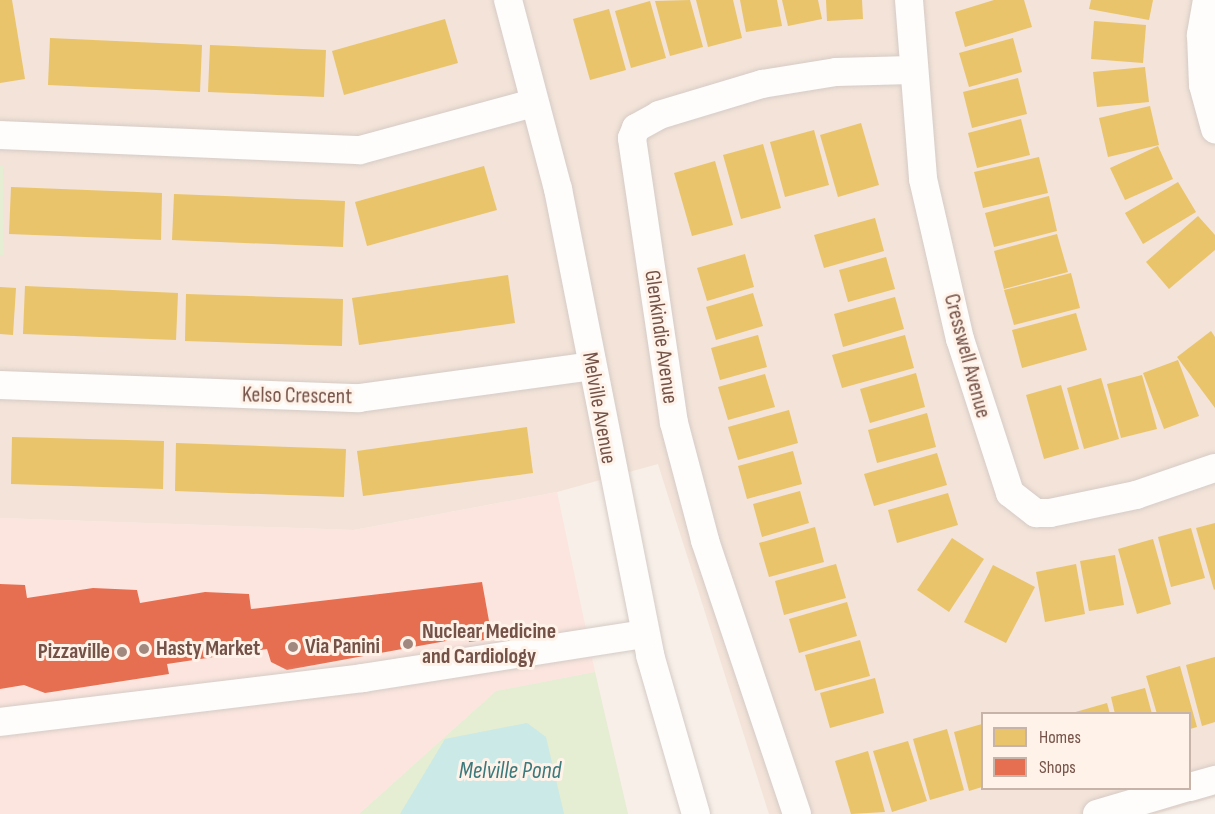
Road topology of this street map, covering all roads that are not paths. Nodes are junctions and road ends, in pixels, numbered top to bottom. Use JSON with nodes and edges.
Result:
{"nodes":[{"id":1,"x":508,"y":0,"type":"edge"},
{"id":2,"x":909,"y":0,"type":"edge"},
{"id":3,"x":1207,"y":0,"type":"edge"},
{"id":4,"x":912,"y":70,"type":"junction"},
{"id":5,"x":533,"y":103,"type":"junction"},
{"id":6,"x":1215,"y":129,"type":"edge"},
{"id":7,"x":0,"y":135,"type":"edge"},
{"id":8,"x":592,"y":366,"type":"junction"},
{"id":9,"x":0,"y":385,"type":"edge"},
{"id":10,"x":1215,"y":468,"type":"edge"},
{"id":11,"x":645,"y":634,"type":"junction"},
{"id":12,"x":0,"y":722,"type":"edge"},
{"id":13,"x":1215,"y":780,"type":"edge"},
{"id":14,"x":1191,"y":787,"type":"edge"},
{"id":15,"x":1180,"y":790,"type":"edge"},
{"id":16,"x":696,"y":814,"type":"edge"},
{"id":17,"x":797,"y":814,"type":"edge"},
{"id":18,"x":1097,"y":814,"type":"edge"}],
"edges":[{"from":1,"to":5,"type":"street","name":"Melville Avenue"},
{"from":2,"to":4,"type":"street","name":"Cresswell Avenue"},
{"from":3,"to":6,"type":"street"},
{"from":4,"to":10,"type":"street","name":"Cresswell Avenue"},
{"from":4,"to":17,"type":"street","name":"Glenkindie Avenue"},
{"from":5,"to":7,"type":"street"},
{"from":5,"to":8,"type":"street","name":"Melville Avenue"},
{"from":8,"to":9,"type":"street","name":"Kelso Crescent"},
{"from":8,"to":11,"type":"street","name":"Melville Avenue"},
{"from":11,"to":12,"type":"street"},
{"from":11,"to":16,"type":"street","name":"Melville Avenue"},
{"from":13,"to":14,"type":"street"},
{"from":15,"to":18,"type":"street"}]}
